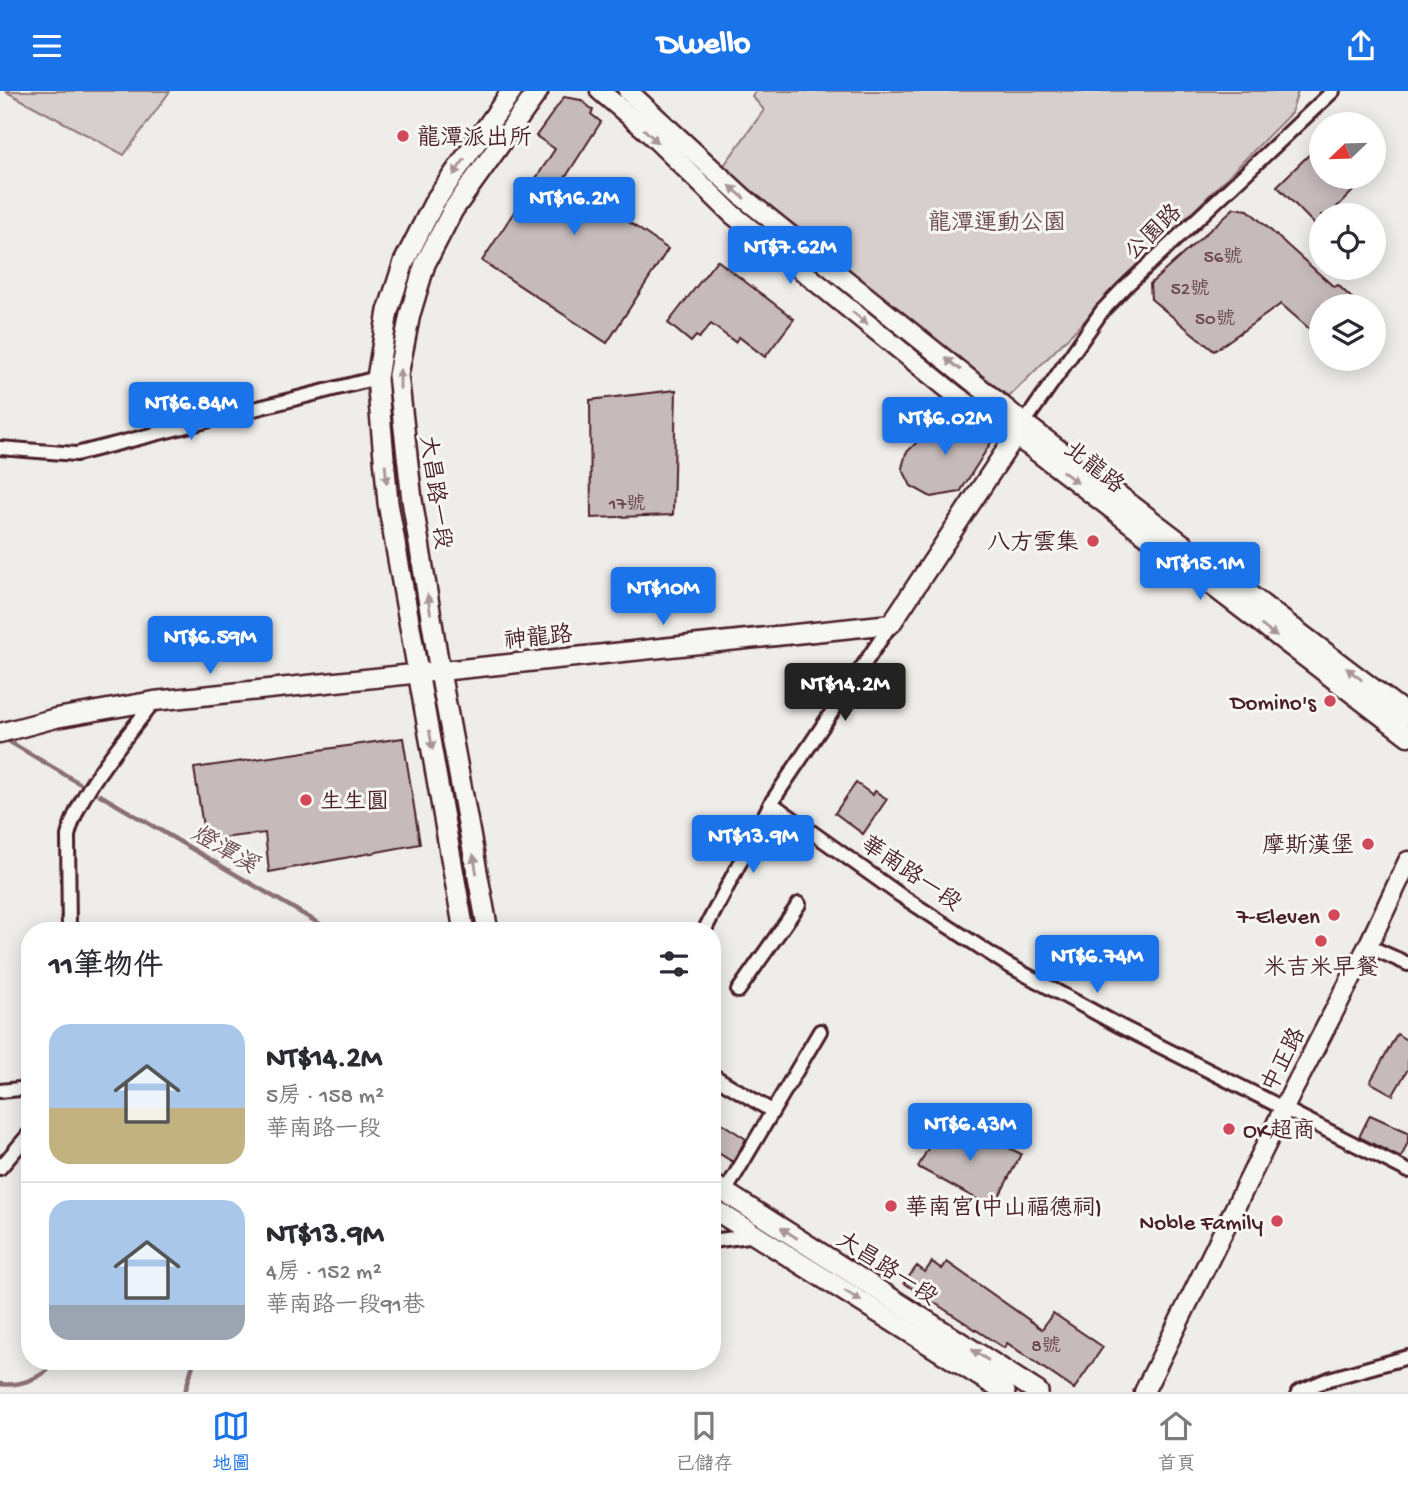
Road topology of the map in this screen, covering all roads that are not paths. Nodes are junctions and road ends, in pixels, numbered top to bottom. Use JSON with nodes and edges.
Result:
{"nodes":[{"id":1,"x":512,"y":91,"type":"edge"},
{"id":2,"x":538,"y":91,"type":"edge"},
{"id":3,"x":600,"y":91,"type":"edge"},
{"id":4,"x":628,"y":91,"type":"edge"},
{"id":5,"x":643,"y":91,"type":"edge"},
{"id":6,"x":1330,"y":92,"type":"edge"},
{"id":7,"x":690,"y":151,"type":"junction"},
{"id":8,"x":377,"y":378,"type":"junction"},
{"id":9,"x":1020,"y":430,"type":"junction"},
{"id":10,"x":0,"y":448,"type":"edge"},
{"id":11,"x":891,"y":624,"type":"junction"},
{"id":12,"x":440,"y":671,"type":"junction"},
{"id":13,"x":419,"y":673,"type":"junction"},
{"id":14,"x":154,"y":701,"type":"junction"},
{"id":15,"x":1408,"y":715,"type":"edge"},
{"id":16,"x":0,"y":733,"type":"edge"},
{"id":17,"x":1408,"y":736,"type":"edge"},
{"id":18,"x":771,"y":803,"type":"junction"},
{"id":19,"x":1408,"y":861,"type":"edge"},
{"id":20,"x":799,"y":904,"type":"dead end"},
{"id":21,"x":69,"y":922,"type":"edge"},
{"id":22,"x":462,"y":922,"type":"edge"},
{"id":23,"x":486,"y":922,"type":"edge"},
{"id":24,"x":709,"y":922,"type":"edge"},
{"id":25,"x":1368,"y":946,"type":"junction"},
{"id":26,"x":1408,"y":964,"type":"edge"},
{"id":27,"x":738,"y":991,"type":"dead end"},
{"id":28,"x":820,"y":1031,"type":"dead end"},
{"id":29,"x":721,"y":1080,"type":"edge"},
{"id":30,"x":21,"y":1089,"type":"edge"},
{"id":31,"x":0,"y":1091,"type":"edge"},
{"id":32,"x":1285,"y":1109,"type":"junction"},
{"id":33,"x":772,"y":1111,"type":"junction"},
{"id":34,"x":21,"y":1144,"type":"edge"},
{"id":35,"x":0,"y":1168,"type":"edge"},
{"id":36,"x":1408,"y":1171,"type":"edge"},
{"id":37,"x":721,"y":1185,"type":"edge"},
{"id":38,"x":721,"y":1189,"type":"edge"},
{"id":39,"x":721,"y":1214,"type":"edge"},
{"id":40,"x":756,"y":1235,"type":"junction"},
{"id":41,"x":721,"y":1240,"type":"edge"},
{"id":42,"x":1408,"y":1357,"type":"edge"},
{"id":43,"x":1005,"y":1392,"type":"edge"},
{"id":44,"x":1038,"y":1392,"type":"edge"},
{"id":45,"x":1144,"y":1392,"type":"edge"},
{"id":46,"x":1297,"y":1392,"type":"edge"}],
"edges":[{"from":1,"to":8,"type":"main road","name":"大昌路一段","one_way":true},
{"from":12,"to":2,"type":"main road","name":"大昌路一段","one_way":true},
{"from":3,"to":9,"type":"main road","name":"北龍路","one_way":true},
{"from":4,"to":7,"type":"main road","name":"北龍路"},
{"from":5,"to":7,"type":"street"},
{"from":6,"to":9,"type":"street","name":"公園路"},
{"from":9,"to":7,"type":"main road","name":"北龍路","one_way":true},
{"from":8,"to":10,"type":"street"},
{"from":8,"to":13,"type":"main road","name":"大昌路一段","one_way":true},
{"from":9,"to":11,"type":"main road"},
{"from":15,"to":9,"type":"main road","name":"北龍路","one_way":true},
{"from":9,"to":17,"type":"main road","name":"北龍路","one_way":true},
{"from":11,"to":12,"type":"main road","name":"神龍路"},
{"from":11,"to":18,"type":"street"},
{"from":12,"to":13,"type":"main road","name":"神龍路"},
{"from":23,"to":12,"type":"main road","name":"大昌路一段","one_way":true},
{"from":13,"to":14,"type":"main road","name":"神龍路"},
{"from":13,"to":22,"type":"main road","name":"大昌路一段","one_way":true},
{"from":14,"to":16,"type":"main road","name":"神龍路"},
{"from":14,"to":21,"type":"street"},
{"from":18,"to":24,"type":"street"},
{"from":18,"to":32,"type":"street","name":"華南路一段"},
{"from":19,"to":25,"type":"main road","name":"中正路"},
{"from":20,"to":27,"type":"street"},
{"from":25,"to":26,"type":"street"},
{"from":25,"to":32,"type":"main road","name":"中正路"},
{"from":28,"to":33,"type":"street"},
{"from":29,"to":33,"type":"street"},
{"from":30,"to":31,"type":"street"},
{"from":32,"to":36,"type":"street","name":"華南路一段"},
{"from":32,"to":45,"type":"main road","name":"中正路"},
{"from":33,"to":37,"type":"street"},
{"from":34,"to":35,"type":"street"},
{"from":44,"to":38,"type":"main road","name":"大昌路一段","one_way":true},
{"from":39,"to":40,"type":"main road","name":"大昌路一段"},
{"from":40,"to":41,"type":"street"},
{"from":40,"to":43,"type":"main road","name":"大昌路一段","one_way":true},
{"from":42,"to":46,"type":"street"}]}
